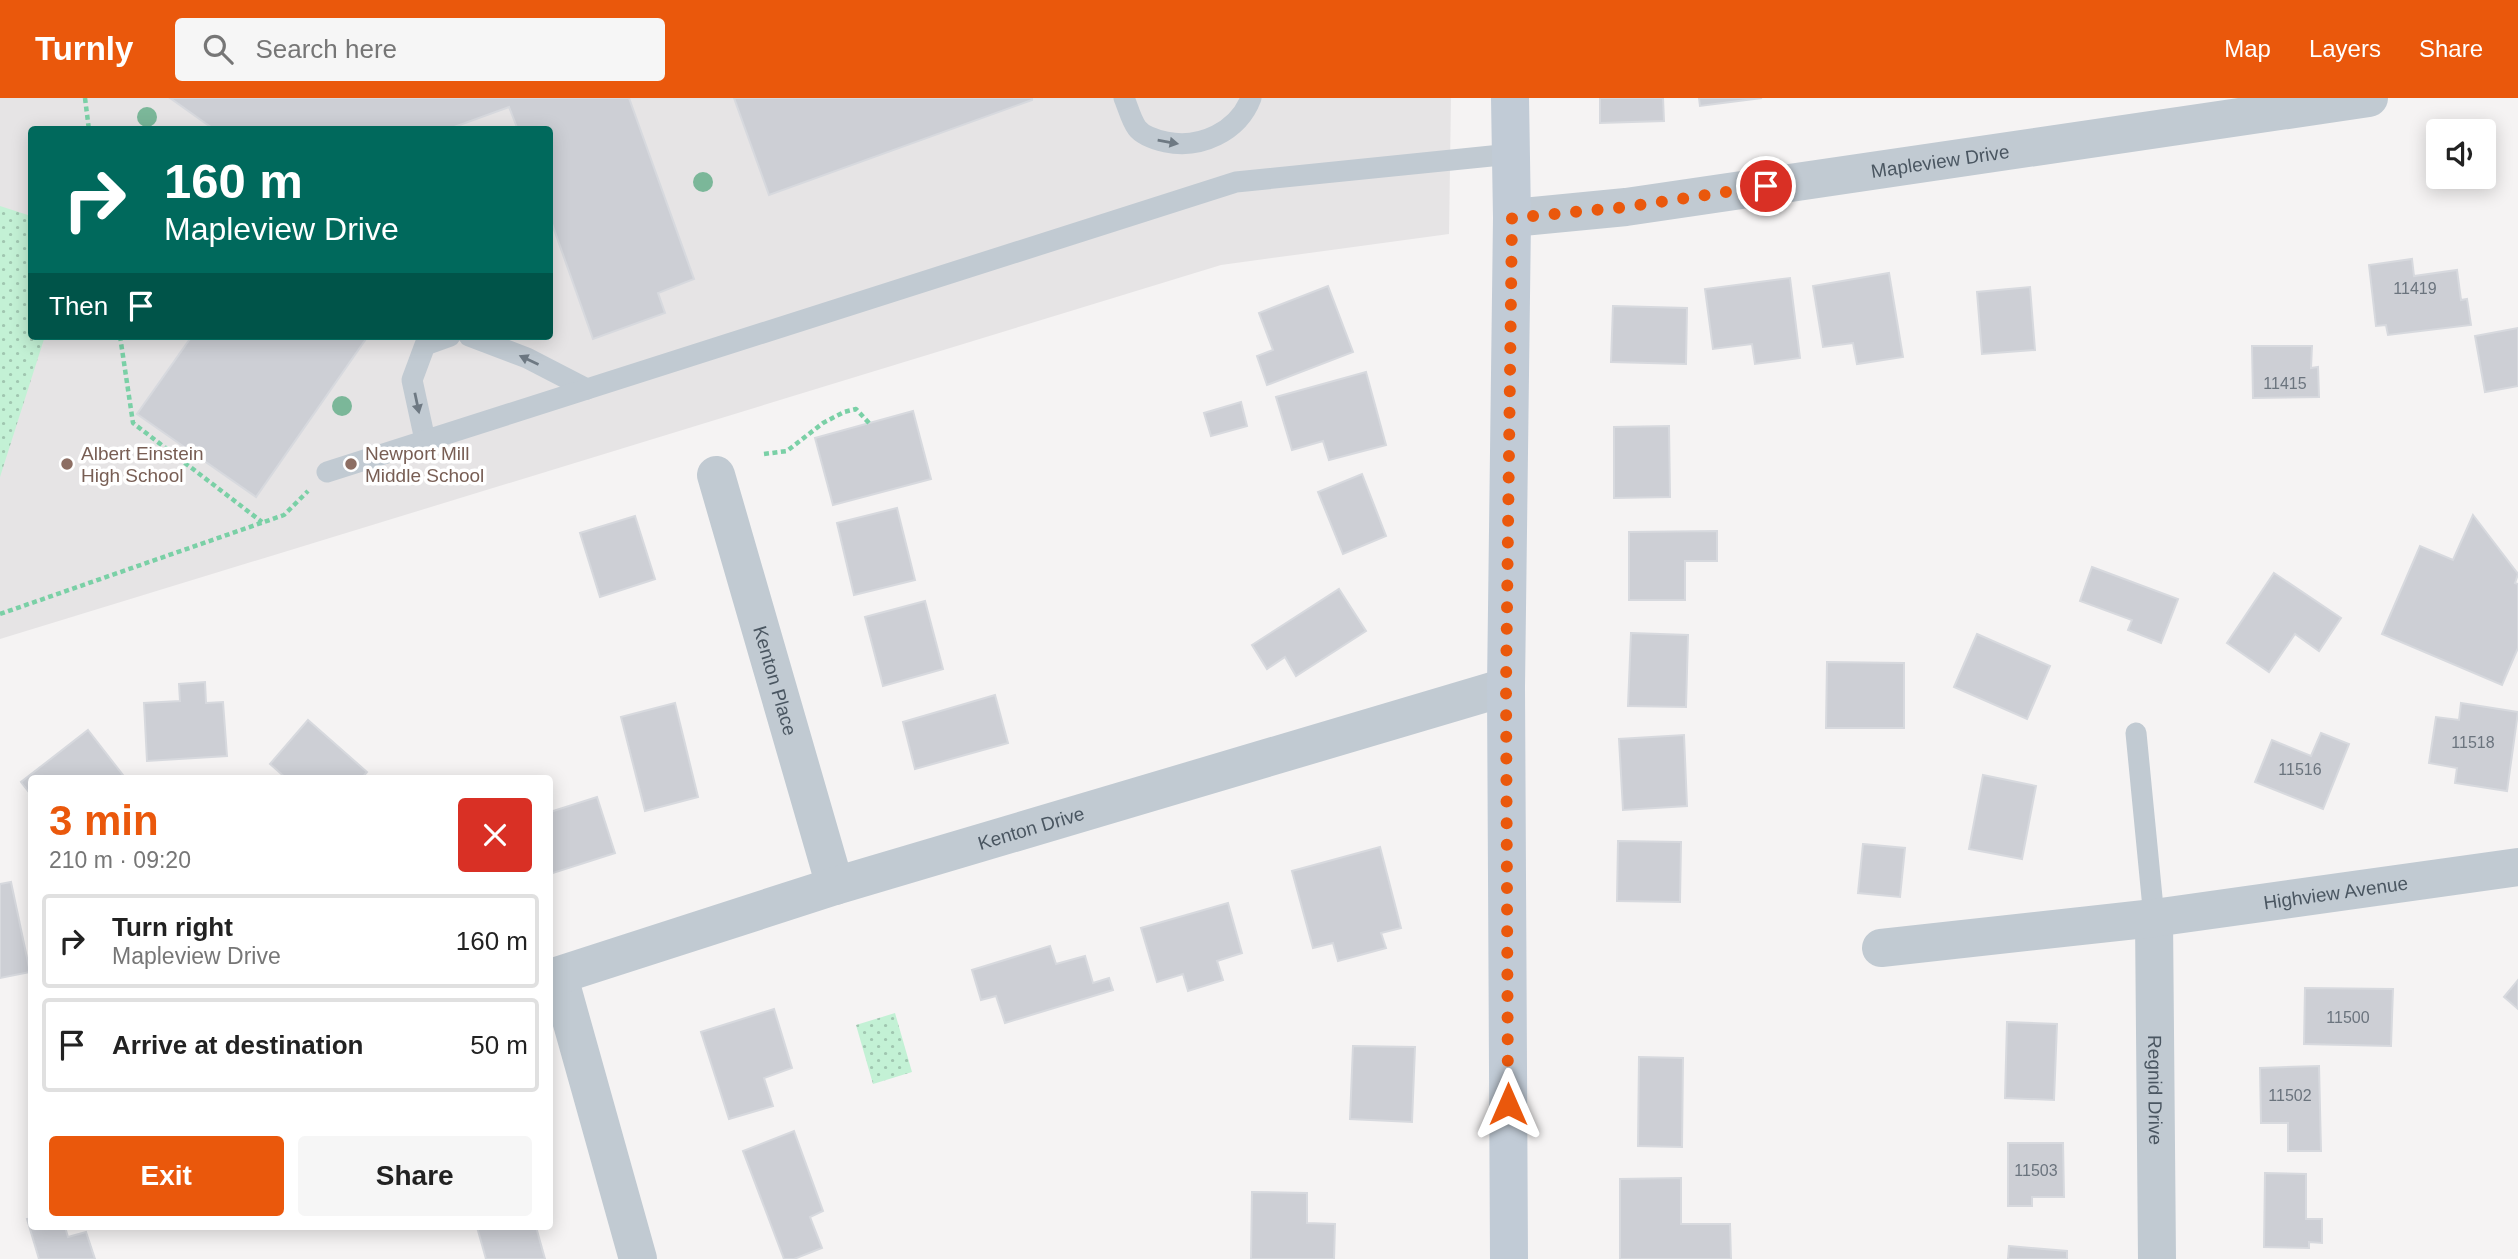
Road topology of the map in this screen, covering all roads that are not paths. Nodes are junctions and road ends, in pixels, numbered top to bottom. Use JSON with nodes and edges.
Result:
{"nodes":[{"id":1,"x":1124,"y":98,"type":"edge"},
{"id":2,"x":1251,"y":98,"type":"edge"},
{"id":3,"x":1510,"y":98,"type":"edge"},
{"id":4,"x":2369,"y":98,"type":"edge"},
{"id":5,"x":1511,"y":153,"type":"junction"},
{"id":6,"x":1512,"y":218,"type":"junction"},
{"id":7,"x":439,"y":340,"type":"edge"},
{"id":8,"x":480,"y":340,"type":"edge"},
{"id":9,"x":587,"y":389,"type":"junction"},
{"id":10,"x":425,"y":440,"type":"junction"},
{"id":11,"x":327,"y":472,"type":"road end"},
{"id":12,"x":716,"y":475,"type":"dead end"},
{"id":13,"x":1506,"y":687,"type":"junction"},
{"id":14,"x":2136,"y":733,"type":"dead end"},
{"id":15,"x":2518,"y":867,"type":"edge"},
{"id":16,"x":835,"y":886,"type":"junction"},
{"id":17,"x":2154,"y":918,"type":"junction"},
{"id":18,"x":1881,"y":948,"type":"dead end"},
{"id":19,"x":554,"y":977,"type":"edge"},
{"id":20,"x":638,"y":1259,"type":"edge"},
{"id":21,"x":1509,"y":1259,"type":"edge"},
{"id":22,"x":2157,"y":1259,"type":"edge"}],
"edges":[{"from":1,"to":2,"type":"lane","one_way":true},
{"from":3,"to":5,"type":"street"},
{"from":4,"to":6,"type":"street","name":"Mapleview Drive"},
{"from":5,"to":6,"type":"street"},
{"from":5,"to":9,"type":"lane"},
{"from":6,"to":13,"type":"street"},
{"from":7,"to":10,"type":"lane","one_way":true},
{"from":9,"to":8,"type":"lane","one_way":true},
{"from":9,"to":10,"type":"lane"},
{"from":10,"to":11,"type":"lane"},
{"from":12,"to":16,"type":"street","name":"Kenton Place"},
{"from":13,"to":16,"type":"street","name":"Kenton Drive"},
{"from":13,"to":21,"type":"street"},
{"from":14,"to":17,"type":"lane"},
{"from":15,"to":17,"type":"street","name":"Highview Avenue"},
{"from":16,"to":19,"type":"street","name":"Kenton Drive"},
{"from":17,"to":18,"type":"street","name":"Highview Avenue"},
{"from":17,"to":22,"type":"street","name":"Regnid Drive"},
{"from":19,"to":20,"type":"street"}]}
